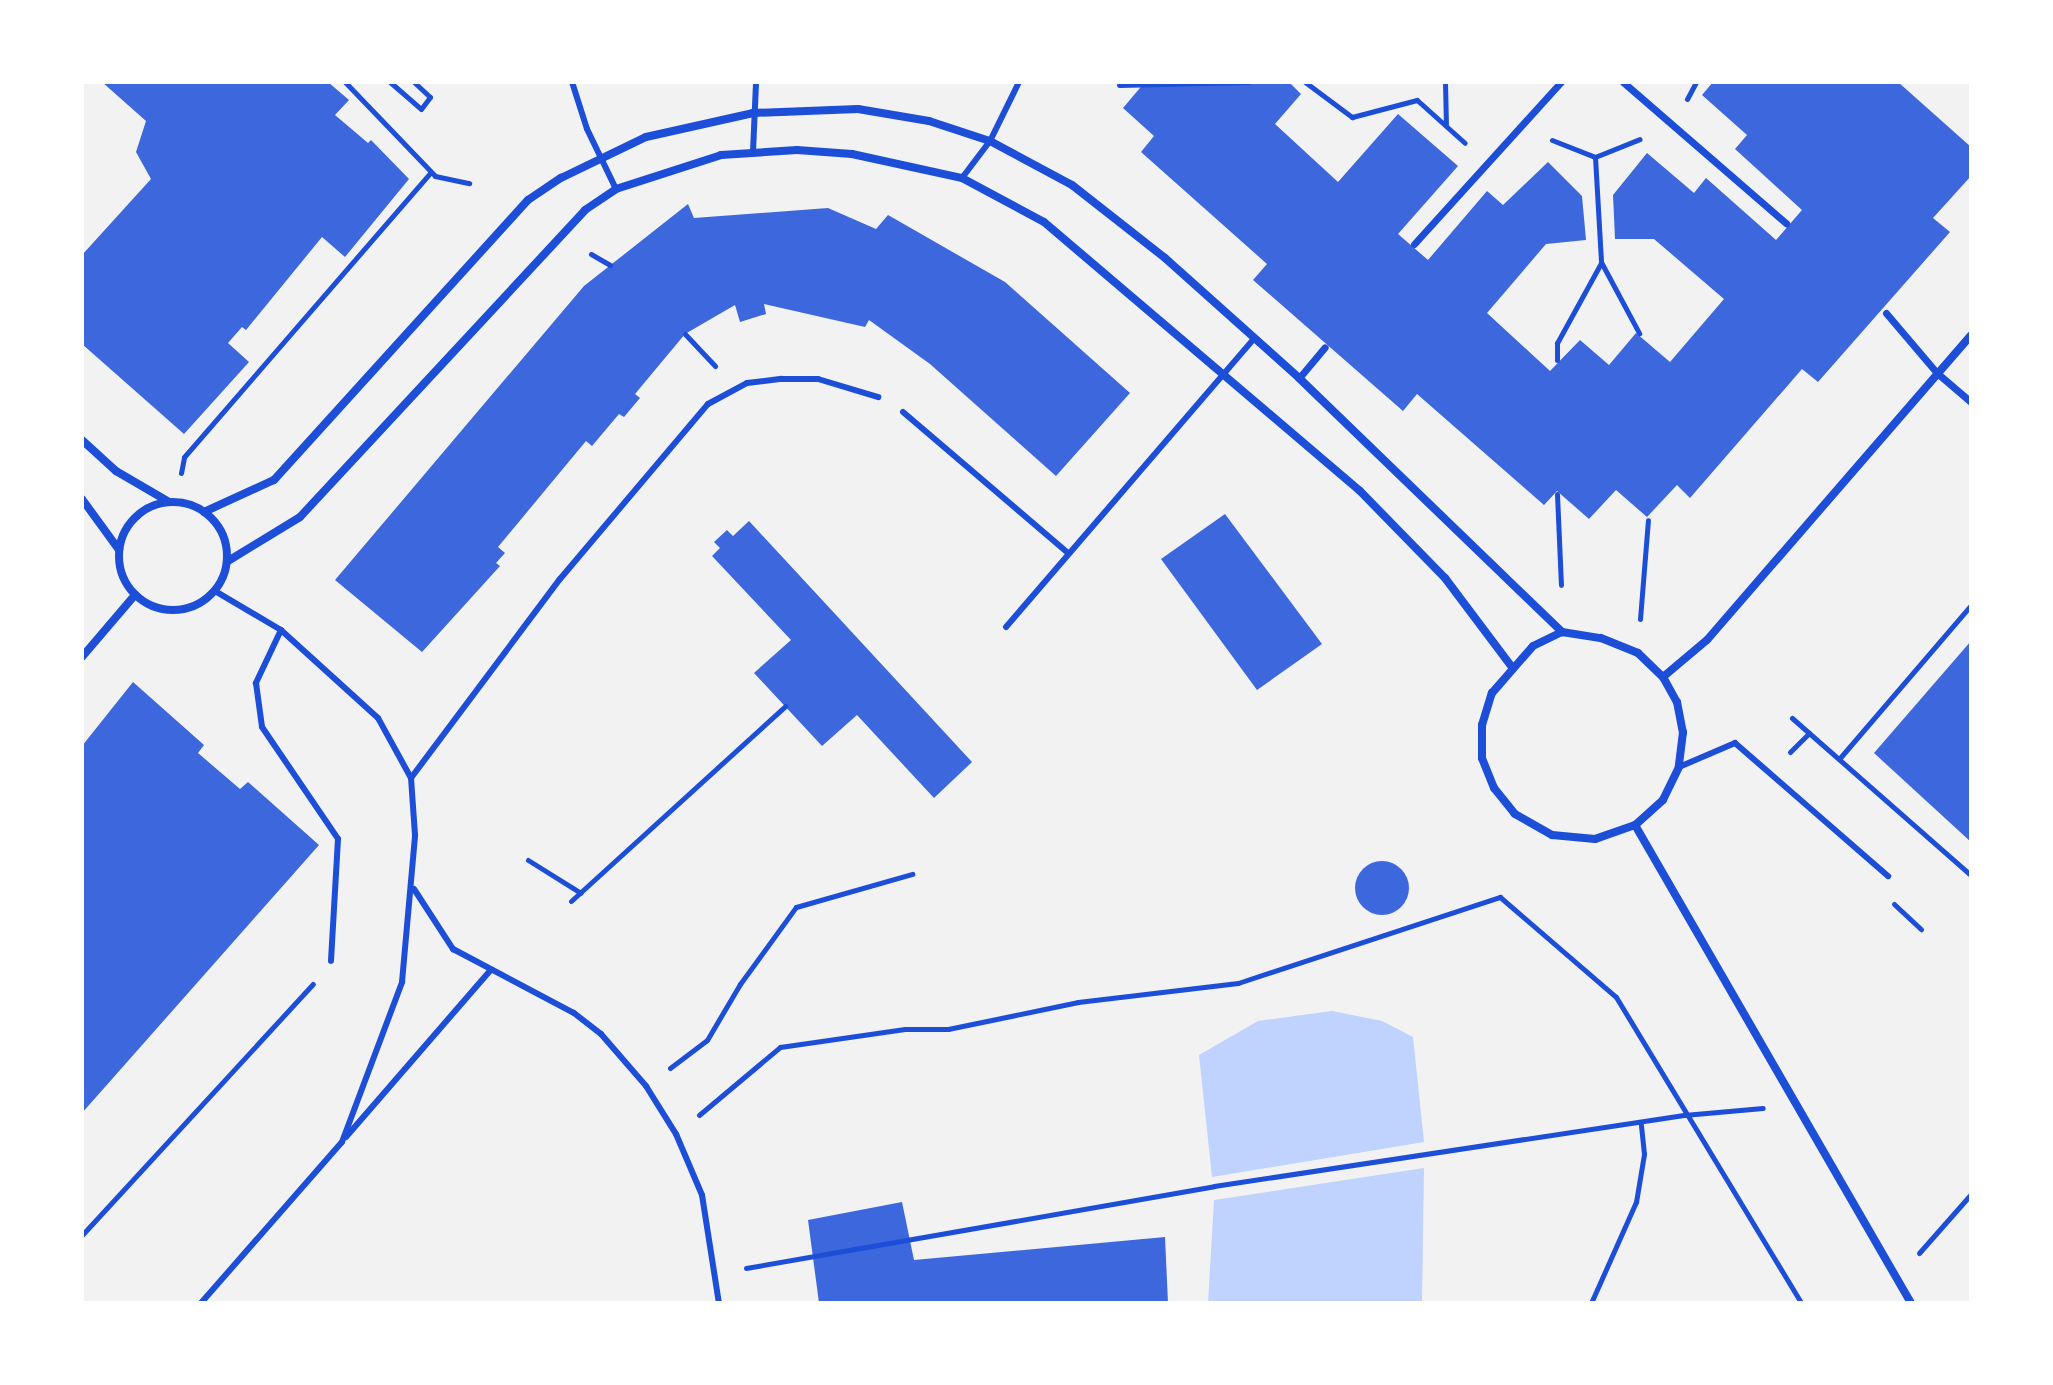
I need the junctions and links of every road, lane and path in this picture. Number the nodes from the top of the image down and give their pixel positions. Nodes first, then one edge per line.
1 (345, 82) edge
2 (390, 82) edge
3 (414, 82) edge
4 (572, 82) edge
5 (756, 82) edge
6 (1019, 82) edge
7 (1249, 82) edge
8 (1305, 82) edge
9 (1445, 82) edge
10 (1561, 82) edge
11 (1623, 82) edge
12 (1119, 85) dead end
13 (753, 113) junction
14 (1446, 125) junction
15 (1518, 126) junction
16 (1673, 126) junction
17 (990, 141) junction
18 (753, 152) junction
19 (600, 156) junction
20 (1595, 157) junction
21 (1487, 162) junction
22 (431, 172) junction
23 (962, 178) junction
24 (469, 183) dead end
25 (616, 189) junction
26 (1786, 223) dead end
27 (1414, 244) dead end
28 (591, 254) dead end
29 (1601, 262) junction
30 (610, 265) dead end
31 (1886, 313) dead end
32 (1639, 333) dead end
33 (685, 334) dead end
34 (1971, 335) edge
35 (1255, 338) junction
36 (1325, 347) dead end
37 (1557, 360) dead end
38 (1226, 372) junction
39 (1937, 373) junction
40 (1299, 378) junction
41 (734, 387) junction
42 (878, 397) dead end
43 (1971, 402) edge
44 (903, 412) dead end
45 (82, 440) edge
46 (180, 478) dead end
47 (1557, 494) dead end
48 (82, 499) edge
49 (169, 502) junction
50 (204, 512) junction
51 (1648, 520) dead end
52 (119, 550) junction
53 (1068, 553) junction
54 (228, 561) junction
55 (215, 591) junction
56 (135, 595) junction
57 (1971, 605) edge
58 (1006, 627) dead end
59 (281, 630) junction
60 (1562, 632) junction
61 (1638, 653) junction
62 (82, 657) edge
63 (1511, 666) junction
64 (1663, 677) junction
65 (785, 706) dead end
66 (1792, 718) dead end
67 (1839, 759) junction
68 (1679, 767) junction
69 (411, 778) junction
70 (1635, 825) junction
71 (528, 860) dead end
72 (912, 874) dead end
73 (1971, 875) edge
74 (1888, 876) dead end
75 (414, 889) junction
76 (581, 893) junction
77 (571, 901) dead end
78 (1893, 903) dead end
79 (1921, 929) dead end
80 (331, 961) joint
81 (490, 971) junction
82 (646, 1086) junction
83 (1794, 1105) junction
84 (1684, 1115) junction
85 (1641, 1123) junction
86 (676, 1134) junction
87 (342, 1142) junction
88 (1971, 1194) edge
89 (82, 1235) edge
90 (717, 1273) junction
91 (1896, 1278) junction
92 (201, 1303) edge
93 (719, 1303) edge
94 (1591, 1303) edge
95 (1801, 1303) edge
96 (1911, 1303) edge

1 - 22 path
2 - 3 path
4 - 19 lane
5 - 13 lane
6 - 17 lane
7 - 12 path
8 - 14 path
9 - 14 path
10 - 15 street
11 - 16 street
13 - 17 street
13 - 18 lane
13 - 19 street
14 - 21 path
15 - 20 path
15 - 21 street
16 - 20 path
16 - 26 street
17 - 23 lane
17 - 35 street
18 - 23 street
18 - 25 street
19 - 25 lane
19 - 50 street
20 - 29 path
21 - 27 street
22 - 24 path
22 - 46 path
23 - 38 street
25 - 54 street
28 - 30 path
29 - 32 path
29 - 37 path
31 - 39 street
33 - 41 path
34 - 39 street
35 - 38 lane
35 - 40 street
36 - 40 street
38 - 53 lane
38 - 63 street
39 - 43 street
39 - 64 street
40 - 60 street
41 - 42 lane
41 - 69 lane
44 - 53 lane
45 - 49 street
47 - 60 path
48 - 52 street
49 - 50 street
49 - 52 street
50 - 54 street
51 - 61 path
52 - 56 street
53 - 58 lane
54 - 55 street
55 - 56 street
55 - 59 lane
56 - 62 street
57 - 67 path
59 - 69 lane
59 - 80 lane
60 - 61 street
60 - 63 street
61 - 64 street
63 - 70 street
64 - 68 street
65 - 76 path
66 - 67 path
67 - 73 path
68 - 70 street
68 - 74 lane
69 - 75 lane
70 - 83 street
71 - 76 path
72 - 82 path
75 - 81 lane
75 - 87 lane
76 - 77 path
78 - 79 path
80 - 89 path
81 - 82 lane
81 - 87 lane
82 - 86 lane
83 - 84 path
83 - 91 street
84 - 85 path
84 - 86 path
84 - 95 path
85 - 90 path
85 - 94 path
86 - 90 lane
87 - 92 lane
88 - 91 path
90 - 93 lane
91 - 96 street

